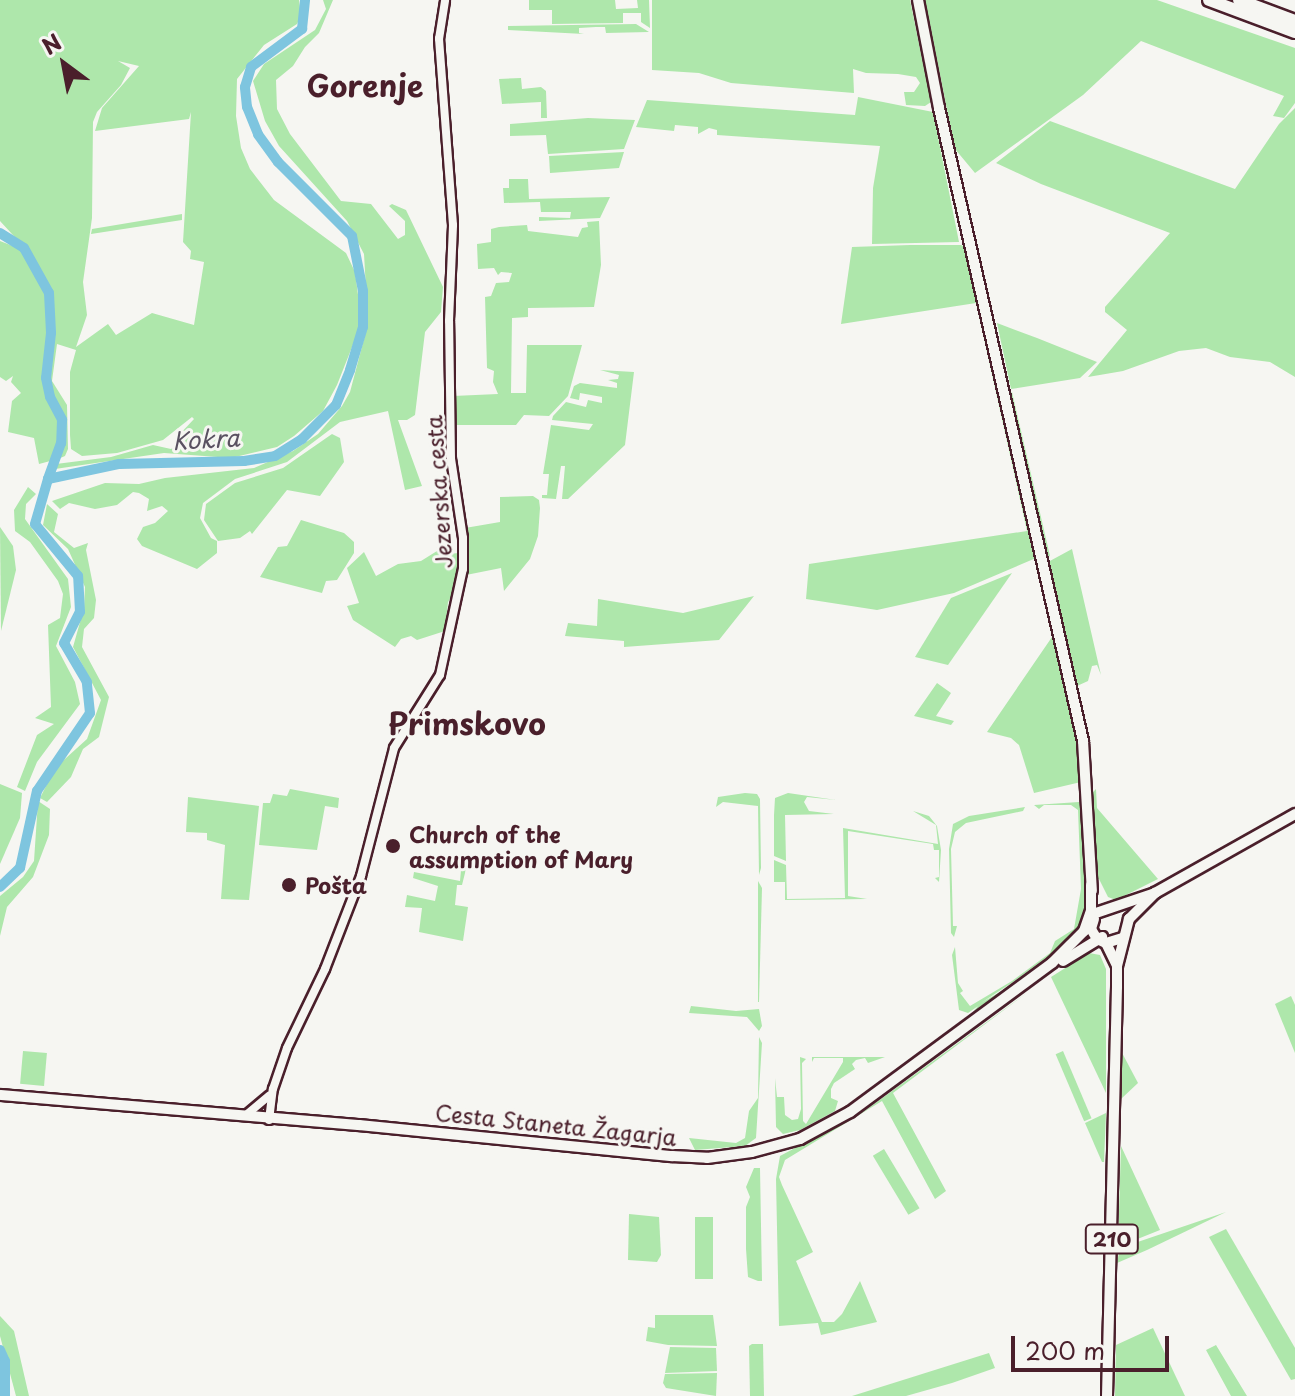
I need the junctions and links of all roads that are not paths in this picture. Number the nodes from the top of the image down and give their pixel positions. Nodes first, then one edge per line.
1 (445, 0) edge
2 (918, 0) edge
3 (1209, 0) edge
4 (1239, 0) edge
5 (1295, 21) edge
6 (1295, 32) edge
7 (1295, 814) edge
8 (1091, 885) junction
9 (1143, 901) junction
10 (1112, 911) junction
11 (1093, 914) junction
12 (1122, 923) junction
13 (1108, 938) junction
14 (1058, 960) junction
15 (1118, 962) junction
16 (273, 1089) junction
17 (0, 1095) edge
18 (239, 1117) junction
19 (269, 1120) junction
20 (1107, 1396) edge

1 - 16 street, Jezerska cesta
2 - 8 main road
3 - 6 highway
4 - 5 highway
7 - 9 main road
8 - 10 main road
8 - 11 main road
9 - 10 main road
9 - 12 main road
9 - 13 main road
10 - 11 main road
10 - 12 main road
11 - 13 main road
11 - 14 main road, Cesta Staneta Žagarja
12 - 13 main road
13 - 14 main road, Cesta Staneta Žagarja
13 - 14 main road, Cesta Staneta Žagarja
13 - 14 main road, Cesta Staneta Žagarja
13 - 15 main road, 210
13 - 15 main road, 210
14 - 19 main road, Cesta Staneta Žagarja
15 - 20 main road, 210
16 - 18 street, Jezerska cesta
16 - 19 street, Jezerska cesta
17 - 18 main road, Cesta Staneta Žagarja
18 - 19 main road, Cesta Staneta Žagarja

